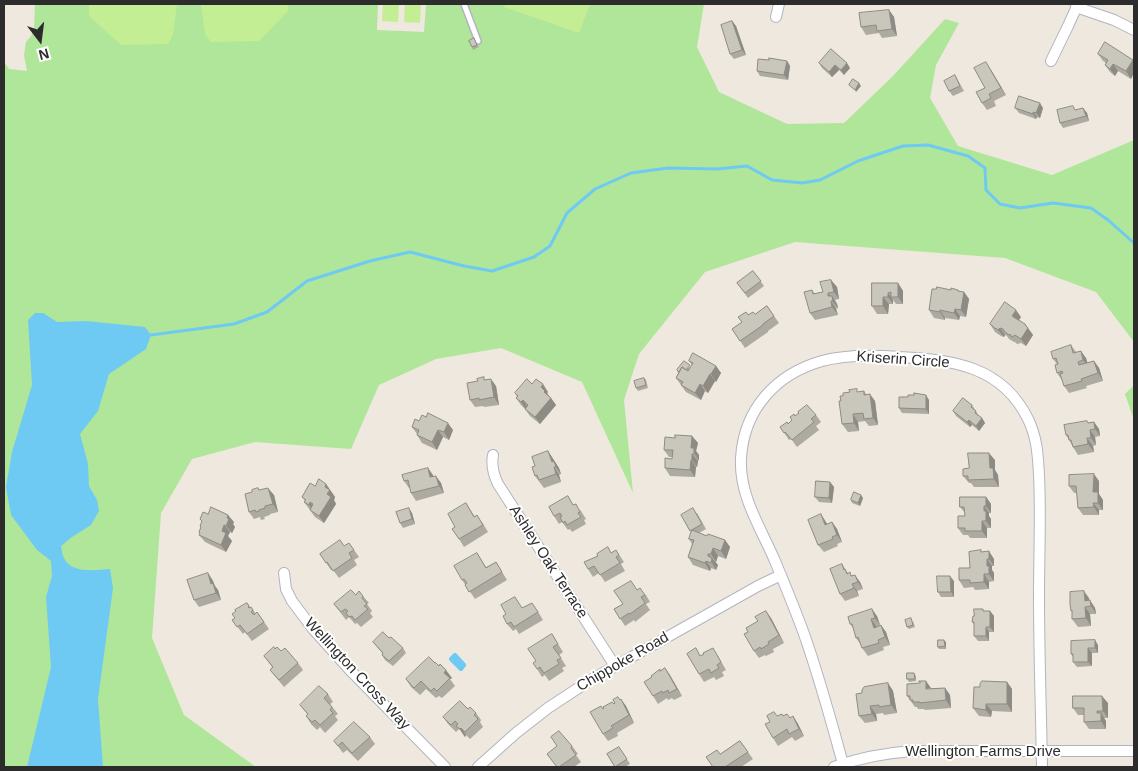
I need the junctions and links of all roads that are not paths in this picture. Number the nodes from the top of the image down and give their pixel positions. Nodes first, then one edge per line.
1 (464, 4) edge
2 (779, 4) edge
3 (1077, 6) edge
4 (776, 17) dead end
5 (1134, 30) edge
6 (478, 41) edge
7 (1051, 61) dead end
8 (493, 456) dead end
9 (284, 573) dead end
10 (780, 575) junction
11 (615, 666) junction
12 (1042, 751) junction
13 (1134, 751) edge
14 (839, 766) edge
15 (445, 767) edge
16 (478, 767) edge
17 (1042, 767) edge

1 - 6 lane
2 - 4 street
3 - 5 street
3 - 7 street
8 - 11 street, Ashley Oak Terrace
9 - 15 street, Wellington Cross Way
10 - 11 street, Chippoke Road
10 - 12 street, Kriserin Circle
10 - 14 street, Kriserin Circle
11 - 16 street, Chippoke Road
12 - 13 street, Wellington Farms Drive
12 - 14 street, Wellington Farms Drive
12 - 17 street, Kriserin Circle

